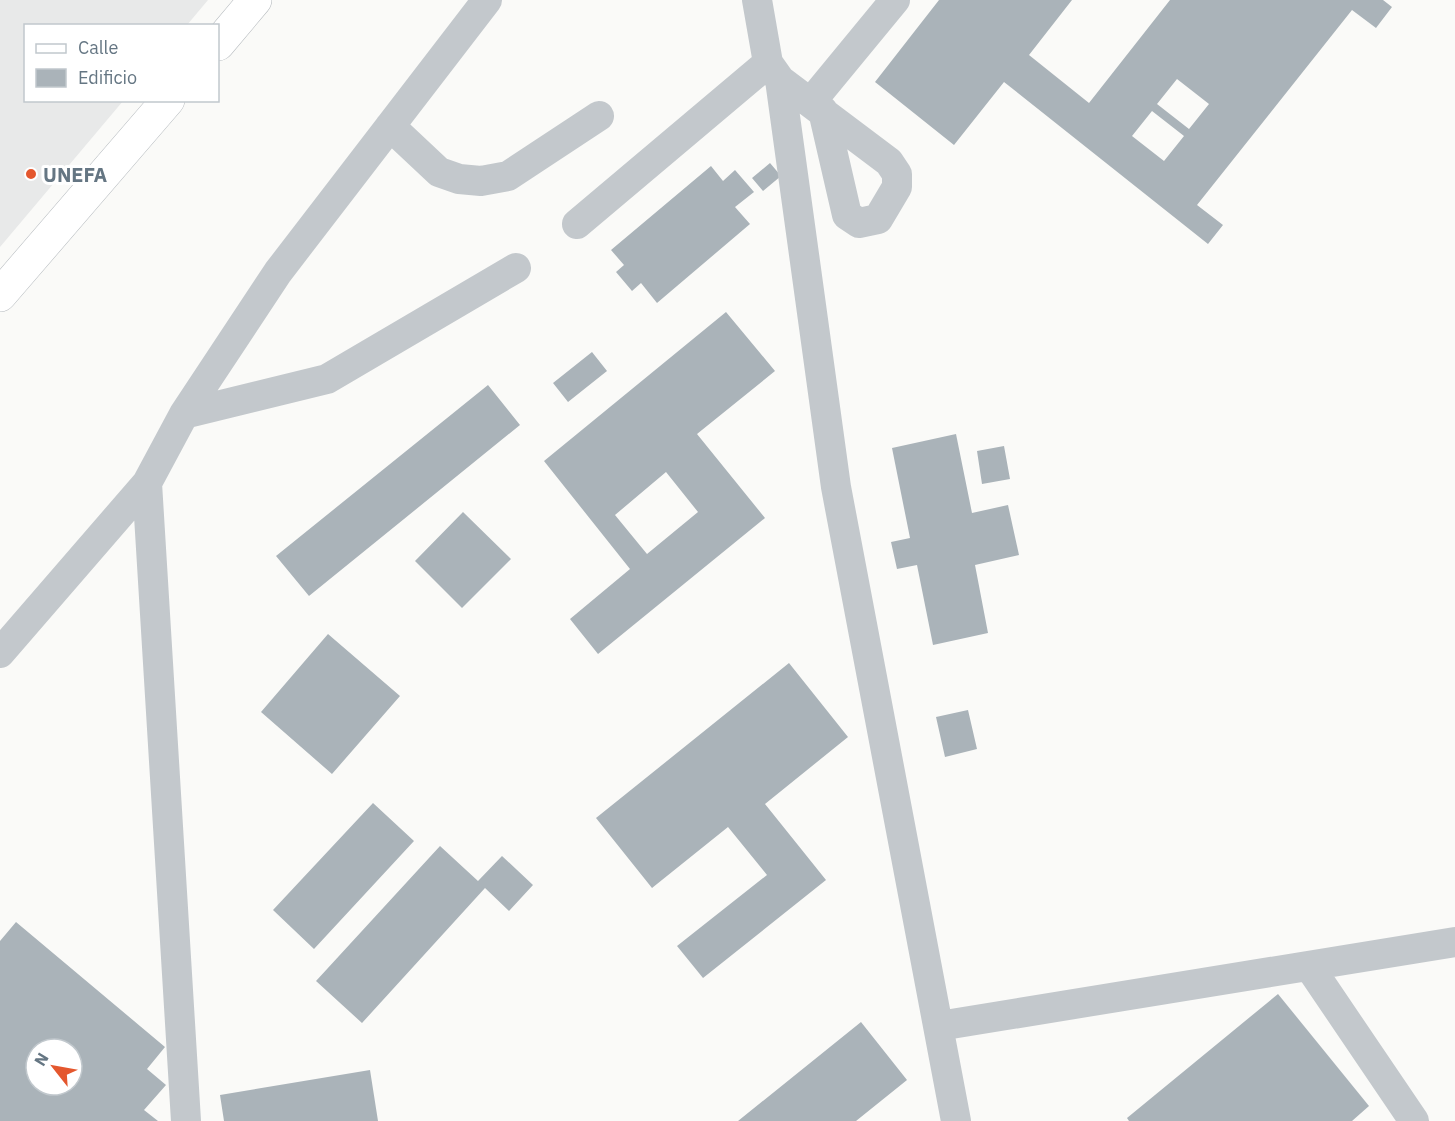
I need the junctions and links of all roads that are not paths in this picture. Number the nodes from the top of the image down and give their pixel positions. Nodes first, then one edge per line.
1 (255, 0) edge
2 (487, 0) edge
3 (757, 0) edge
4 (895, 0) edge
5 (219, 43) edge
6 (774, 71) junction
7 (166, 102) edge
8 (599, 116) dead end
9 (390, 126) junction
10 (577, 224) dead end
11 (516, 268) dead end
12 (0, 295) edge
13 (184, 414) junction
14 (147, 483) junction
15 (0, 653) edge
16 (1455, 942) edge
17 (1309, 966) junction
18 (939, 1026) junction
19 (186, 1121) edge
20 (956, 1121) edge
21 (1414, 1121) edge

1 - 5 main road
2 - 9 lane
3 - 6 lane
4 - 6 lane
6 - 10 lane
6 - 18 lane
7 - 12 main road
8 - 9 lane
9 - 13 lane
11 - 13 lane
13 - 14 lane
14 - 15 lane
14 - 19 lane
16 - 17 lane
17 - 18 lane
17 - 21 lane
18 - 20 lane

